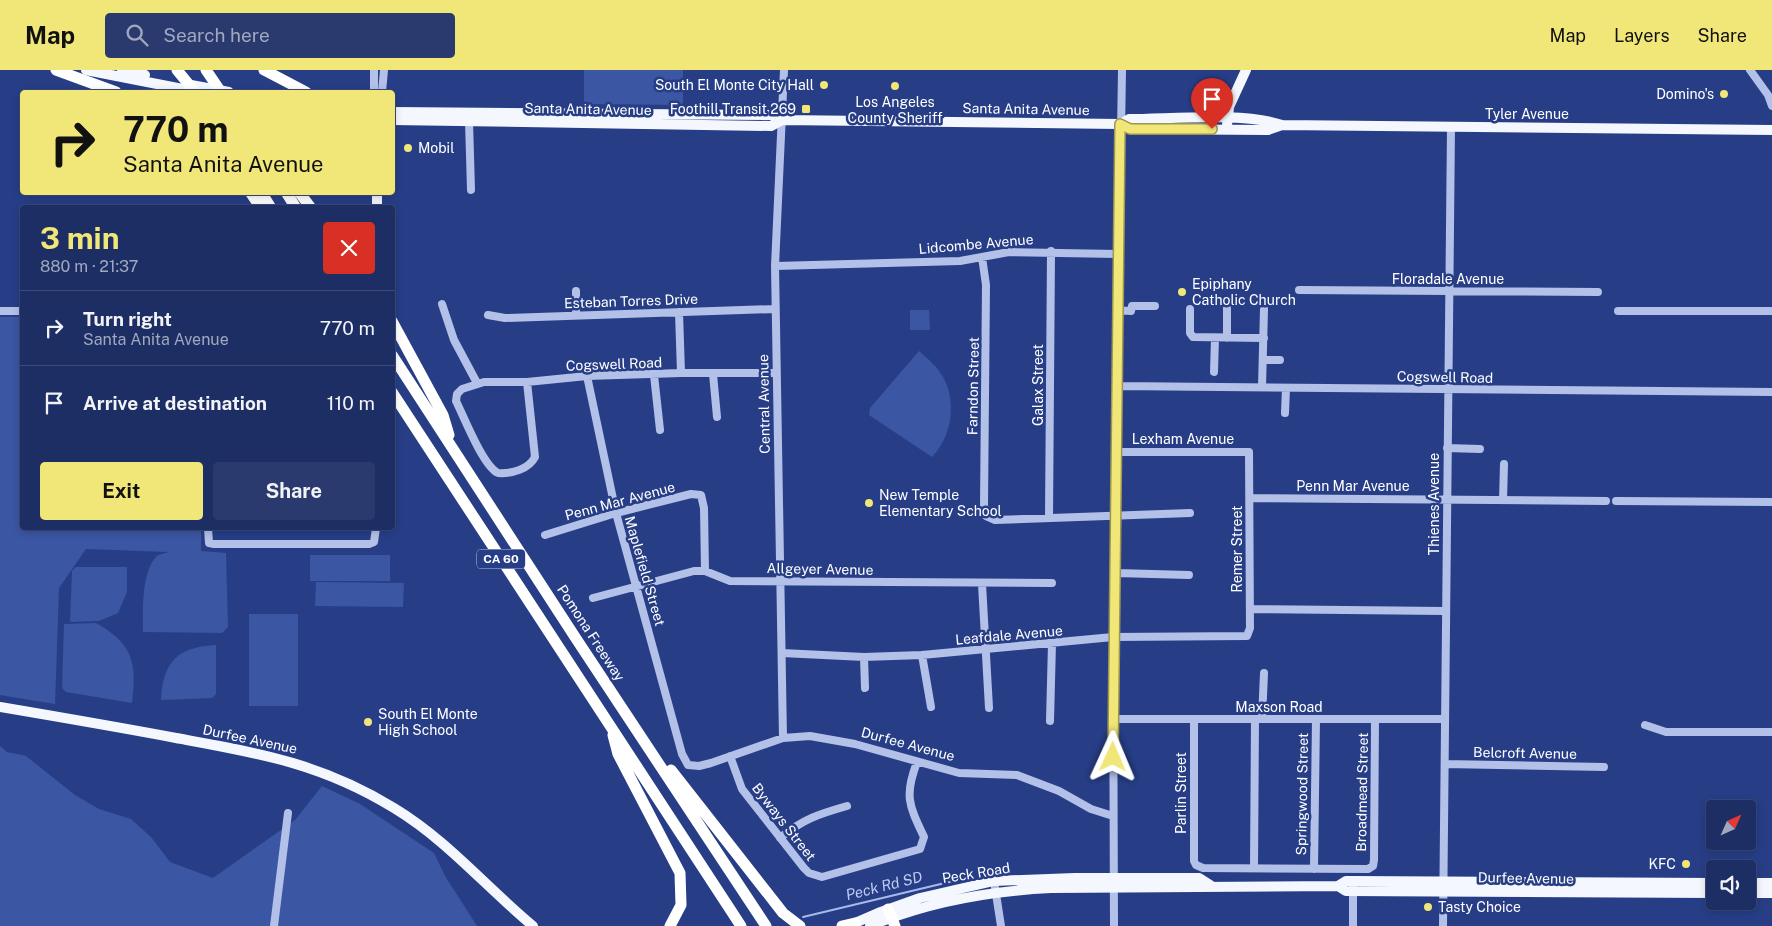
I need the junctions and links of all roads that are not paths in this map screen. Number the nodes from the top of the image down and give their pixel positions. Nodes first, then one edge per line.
1 (56, 70) edge
2 (86, 70) edge
3 (122, 70) edge
4 (177, 70) edge
5 (181, 70) edge
6 (206, 70) edge
7 (264, 70) edge
8 (374, 70) edge
9 (384, 70) edge
10 (784, 70) edge
11 (1122, 70) edge
12 (1246, 70) edge
13 (1750, 70) edge
14 (169, 84) junction
15 (111, 90) edge
16 (189, 90) edge
17 (194, 90) edge
18 (195, 90) edge
19 (214, 90) edge
20 (220, 90) edge
21 (302, 90) edge
22 (378, 90) edge
23 (1772, 106) edge
24 (395, 112) edge
25 (554, 118) junction
26 (395, 120) edge
27 (782, 120) junction
28 (469, 121) junction
29 (1120, 124) junction
30 (1227, 124) junction
31 (1451, 127) junction
32 (1772, 130) edge
33 (471, 190) dead end
34 (1051, 251) junction
35 (1118, 254) junction
36 (982, 257) junction
37 (775, 266) junction
38 (1299, 290) dead end
39 (576, 291) dead end
40 (1448, 292) junction
41 (1598, 292) dead end
42 (442, 304) dead end
43 (1155, 306) dead end
44 (1227, 308) dead end
45 (775, 309) junction
46 (1190, 309) dead end
47 (1264, 309) dead end
48 (1118, 310) junction
49 (1618, 310) dead end
50 (0, 311) edge
51 (20, 311) edge
52 (1772, 311) edge
53 (679, 312) junction
54 (488, 315) dead end
55 (576, 315) junction
56 (395, 326) edge
57 (1215, 338) junction
58 (1227, 338) junction
59 (1264, 338) junction
60 (395, 360) edge
61 (1263, 360) junction
62 (1280, 360) dead end
63 (1214, 372) dead end
64 (681, 373) junction
65 (776, 373) junction
66 (712, 374) junction
67 (654, 375) junction
68 (587, 376) junction
69 (526, 382) junction
70 (477, 384) junction
71 (1118, 386) junction
72 (1262, 388) junction
73 (1286, 388) junction
74 (1447, 389) junction
75 (1772, 392) edge
76 (395, 397) edge
77 (1285, 413) dead end
78 (716, 417) dead end
79 (660, 430) dead end
80 (454, 448) junction
81 (1447, 448) junction
82 (1480, 448) dead end
83 (1117, 452) junction
84 (1249, 452) joint
85 (1504, 464) dead end
86 (1250, 498) junction
87 (1447, 499) junction
88 (1503, 500) junction
89 (1606, 501) dead end
90 (1616, 501) dead end
91 (1772, 502) edge
92 (616, 513) junction
93 (1190, 513) dead end
94 (1116, 515) junction
95 (1049, 518) junction
96 (208, 530) edge
97 (376, 530) edge
98 (545, 535) dead end
99 (705, 571) junction
100 (1116, 573) junction
101 (1190, 575) dead end
102 (780, 581) junction
103 (1052, 583) dead end
104 (982, 584) junction
105 (636, 586) junction
106 (593, 598) dead end
107 (1250, 609) junction
108 (1445, 611) junction
109 (1113, 637) junction
110 (1238, 637) joint
111 (1052, 644) junction
112 (985, 650) junction
113 (782, 654) junction
114 (922, 655) junction
115 (864, 657) junction
116 (1264, 674) dead end
117 (865, 688) dead end
118 (0, 707) edge
119 (930, 707) dead end
120 (989, 708) dead end
121 (623, 709) junction
122 (1114, 719) junction
123 (1194, 719) junction
124 (1258, 719) junction
125 (1316, 719) junction
126 (1375, 719) junction
127 (1445, 719) junction
128 (1050, 721) dead end
129 (1645, 725) dead end
130 (610, 726) junction
131 (1772, 732) edge
132 (783, 738) junction
133 (730, 756) junction
134 (917, 762) junction
135 (1445, 764) junction
136 (692, 767) joint
137 (1604, 768) dead end
138 (847, 806) dead end
139 (288, 813) dead end
140 (1113, 816) junction
141 (780, 838) junction
142 (1254, 868) junction
143 (1314, 869) junction
144 (994, 881) junction
145 (1772, 882) edge
146 (1114, 883) junction
147 (1706, 883) edge
148 (1756, 883) edge
149 (1353, 886) junction
150 (1443, 886) junction
151 (997, 892) junction
152 (1706, 893) edge
153 (1756, 893) edge
154 (1772, 893) edge
155 (892, 918) edge
156 (852, 924) edge
157 (274, 926) edge
158 (533, 926) edge
159 (670, 926) edge
160 (741, 926) edge
161 (766, 926) edge
162 (800, 926) edge
163 (842, 926) edge
164 (870, 926) edge
165 (1001, 926) edge
166 (1114, 926) edge
167 (1353, 926) edge
168 (1443, 926) edge

1 - 15 highway
2 - 14 main road
3 - 14 main road
4 - 17 highway
5 - 18 highway
6 - 20 highway
7 - 21 highway
8 - 22 street
9 - 22 street
10 - 27 street, Central Avenue
11 - 29 street
12 - 30 main road
13 - 23 street
14 - 16 main road
14 - 19 main road
24 - 25 main road, Santa Anita Avenue
25 - 27 main road, Santa Anita Avenue
25 - 28 main road, Santa Anita Avenue
26 - 28 main road, Santa Anita Avenue
27 - 29 main road, Santa Anita Avenue
27 - 37 street, Central Avenue
28 - 33 street
29 - 30 main road, Santa Anita Avenue
29 - 35 street
30 - 31 main road, Tyler Avenue
31 - 32 main road, Tyler Avenue
31 - 40 street, Thienes Avenue
34 - 35 street, Lidcombe Avenue
34 - 36 street, Lidcombe Avenue
34 - 95 street, Galax Street
35 - 48 street
36 - 37 street, Lidcombe Avenue
36 - 95 street, Farndon Street
37 - 45 street, Central Avenue
38 - 40 street, Floradale Avenue
39 - 55 street
40 - 41 street, Floradale Avenue
40 - 74 street, Thienes Avenue
42 - 70 street
43 - 48 street
44 - 58 street
45 - 53 street, Esteban Torres Drive
45 - 65 street, Central Avenue
46 - 57 street
47 - 59 street
48 - 71 street
49 - 52 street
50 - 51 street
53 - 55 street, Esteban Torres Drive
53 - 64 street
54 - 55 street, Esteban Torres Drive
56 - 80 highway
57 - 58 street
57 - 63 street
58 - 59 street
59 - 61 street
60 - 80 highway, Pomona Freeway / CA 60
61 - 62 street
61 - 72 street
64 - 66 street, Cogswell Road
64 - 67 street, Cogswell Road
65 - 66 street, Cogswell Road
65 - 102 street, Central Avenue
66 - 78 street
67 - 68 street, Cogswell Road
67 - 79 street
68 - 69 street, Cogswell Road
68 - 92 street, Maplefield Street
69 - 70 street, Cogswell Road
69 - 70 street, Cogswell Road
71 - 72 street, Cogswell Road
71 - 83 street
72 - 73 street, Cogswell Road
73 - 74 street, Cogswell Road
73 - 77 street
74 - 75 street, Cogswell Road
74 - 81 street, Thienes Avenue
76 - 130 highway, CA 60
80 - 121 highway, Pomona Freeway / CA 60
81 - 82 street
81 - 87 street, Thienes Avenue
83 - 84 street, Lexham Avenue
83 - 94 street
84 - 86 street, Remer Street
85 - 88 street
86 - 87 street, Penn Mar Avenue
86 - 107 street, Remer Street
87 - 88 street, Penn Mar Avenue
87 - 108 street, Thienes Avenue
88 - 89 street, Penn Mar Avenue
90 - 91 street
92 - 98 street, Penn Mar Avenue
92 - 99 street, Penn Mar Avenue
92 - 105 street, Maplefield Street
93 - 94 street
94 - 95 street
94 - 100 street
96 - 97 street
99 - 102 street, Allgeyer Avenue
99 - 105 street, Allgeyer Avenue
100 - 101 street
100 - 109 street
102 - 104 street, Allgeyer Avenue
102 - 113 street, Central Avenue
103 - 104 street, Allgeyer Avenue
104 - 112 street
105 - 106 street, Allgeyer Avenue
105 - 136 street, Maplefield Street
107 - 108 street
107 - 110 street, Remer Street
108 - 127 street, Thienes Avenue
109 - 110 street, Leafdale Avenue
109 - 111 street, Leafdale Avenue
109 - 122 street
111 - 112 street, Leafdale Avenue
111 - 128 street
112 - 114 street, Leafdale Avenue
112 - 120 street
113 - 115 street, Leafdale Avenue
113 - 132 street, Central Avenue
114 - 115 street, Leafdale Avenue
114 - 119 street
115 - 117 street
116 - 124 street
118 - 158 main road, Durfee Avenue
121 - 161 highway, Pomona Freeway / CA 60
121 - 162 highway
122 - 123 street, Maxson Road
122 - 140 street
123 - 124 street, Maxson Road
123 - 142 street, Parlin Street
124 - 125 street, Maxson Road
124 - 142 street
125 - 126 street, Maxson Road
125 - 143 street, Springwood Street
126 - 127 street, Maxson Road
126 - 143 street, Broadmead Street
127 - 135 street, Thienes Avenue
129 - 131 street
130 - 159 highway
130 - 160 highway, CA 60
132 - 133 street, Durfee Avenue
132 - 134 street, Durfee Avenue
133 - 136 street, Durfee Avenue
133 - 141 street, Byways Street
134 - 140 street, Durfee Avenue
134 - 141 street, Byways Street
135 - 137 street, Belcroft Avenue
135 - 150 street, Thienes Avenue
138 - 141 street
139 - 157 street
140 - 146 street
142 - 143 street
144 - 146 main road, Peck Road
144 - 151 street
144 - 155 main road, Peck Road
145 - 148 main road
146 - 149 main road, Durfee Avenue
146 - 151 main road, Peck Road
146 - 166 street
147 - 150 main road, Durfee Avenue
149 - 150 main road, Durfee Avenue
149 - 167 street
150 - 152 main road, Durfee Avenue
150 - 168 street, Thienes Avenue
151 - 155 main road, Peck Road
151 - 165 street
153 - 154 main road
155 - 156 main road, Peck Road
155 - 164 main road, Peck Road
156 - 163 highway

